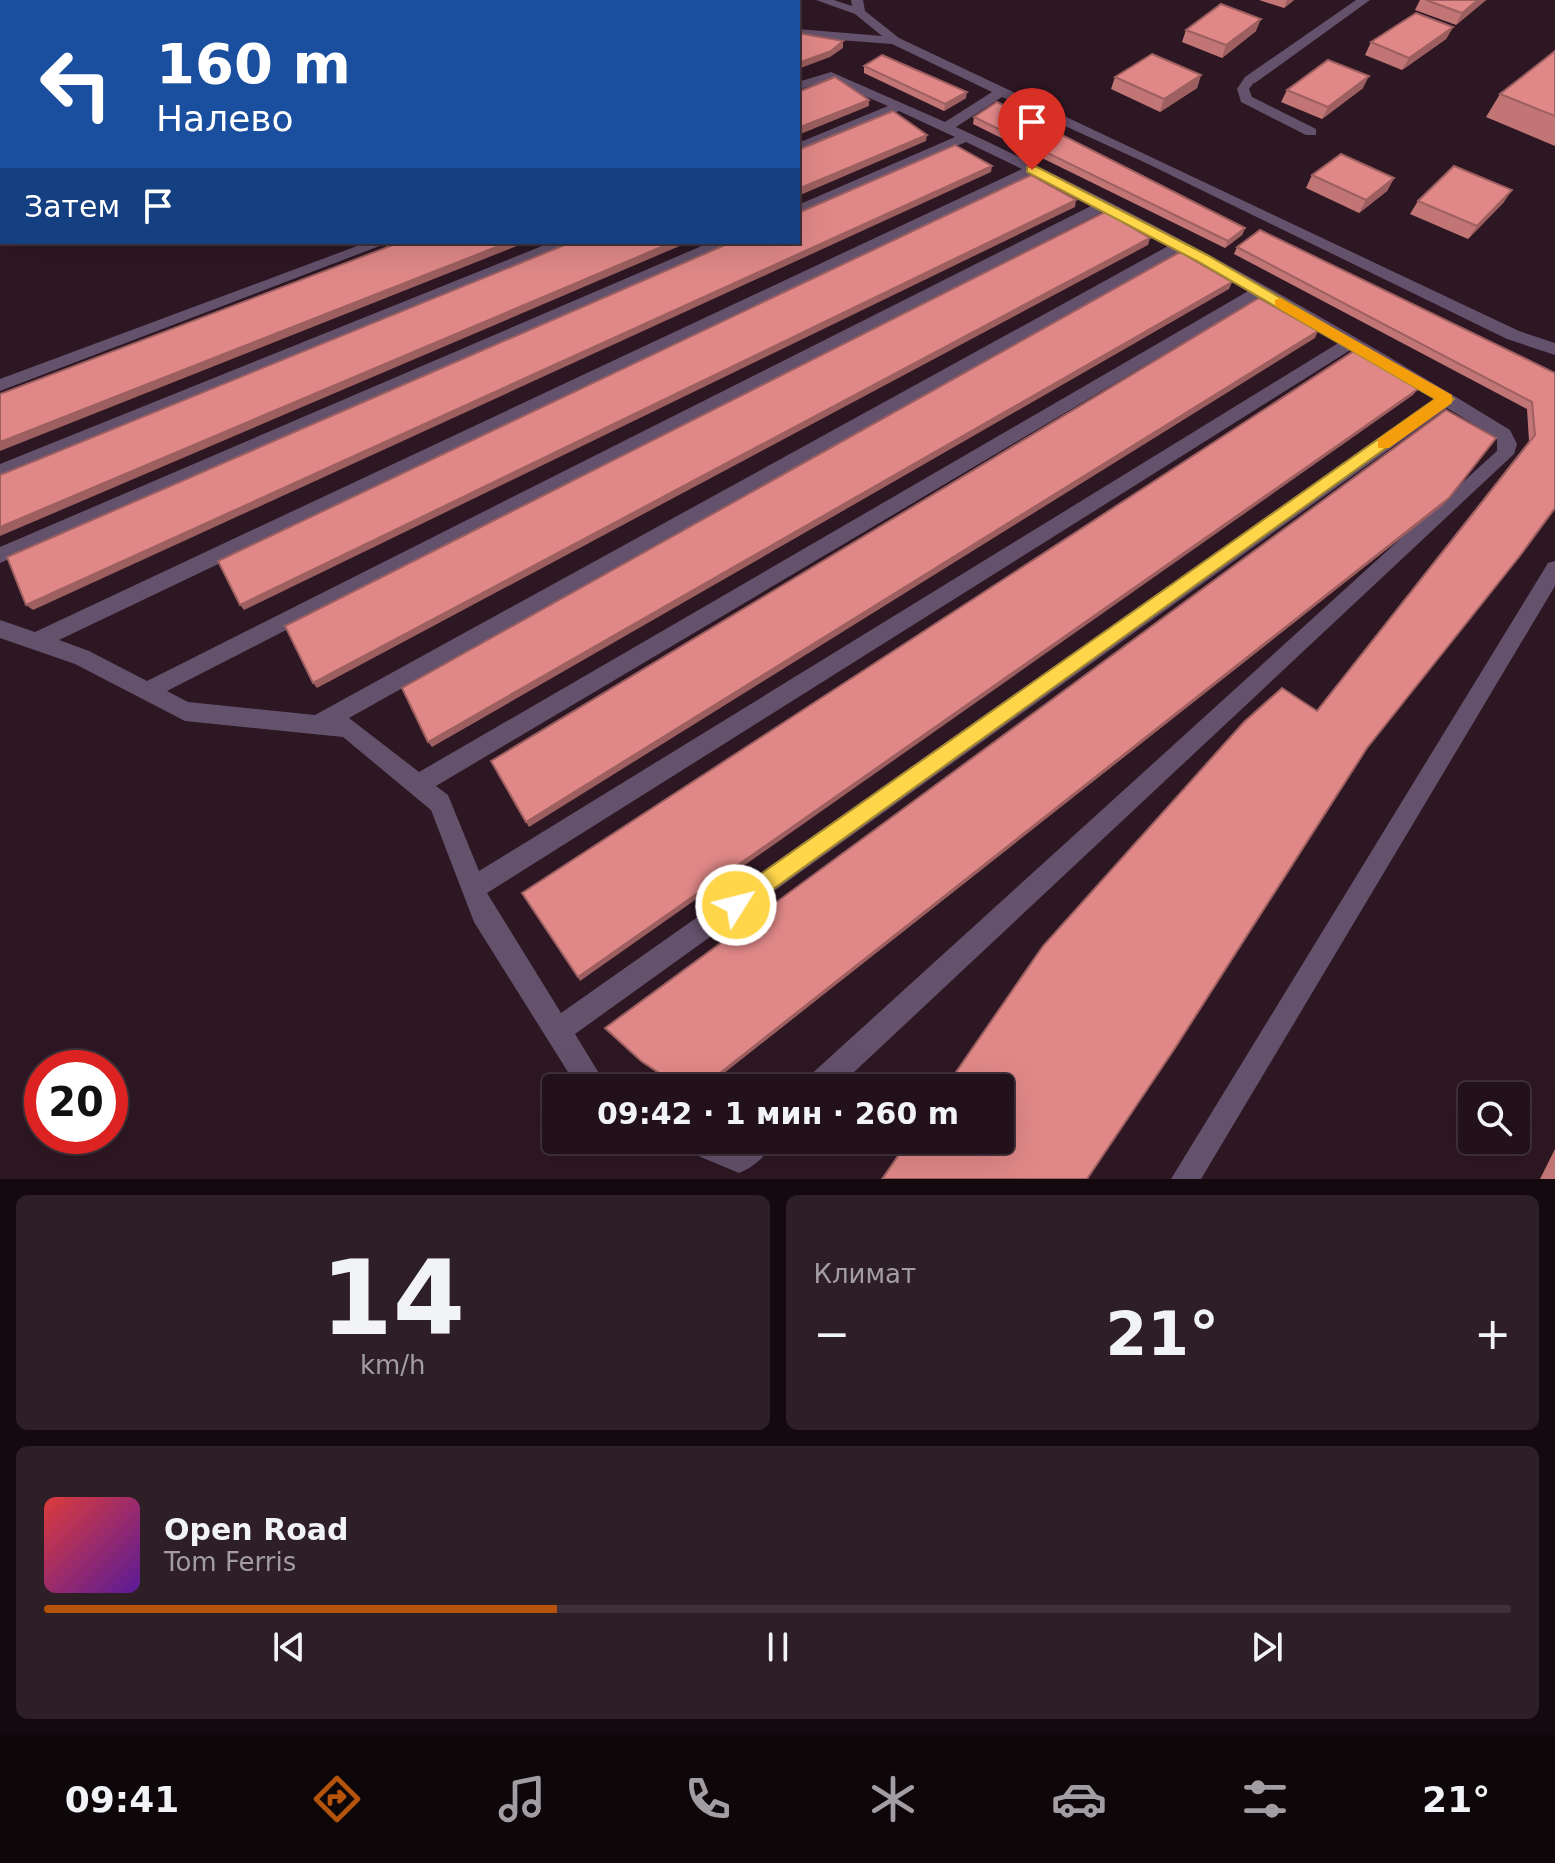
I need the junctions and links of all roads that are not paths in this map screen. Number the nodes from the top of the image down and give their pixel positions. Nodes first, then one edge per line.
1 (822, 0) edge
2 (1364, 0) edge
3 (858, 6) edge
4 (800, 33) edge
5 (895, 41) junction
6 (800, 85) edge
7 (1001, 92) junction
8 (901, 106) junction
9 (948, 126) junction
10 (1311, 132) dead end
11 (968, 136) junction
12 (800, 147) edge
13 (1032, 170) junction
14 (1102, 206) junction
15 (800, 209) edge
16 (377, 244) edge
17 (561, 244) edge
18 (719, 244) edge
19 (1180, 246) junction
20 (1259, 291) junction
21 (1350, 343) junction
22 (1555, 349) edge
23 (0, 385) edge
24 (1447, 399) junction
25 (0, 471) edge
26 (0, 555) edge
27 (1555, 569) edge
28 (0, 629) edge
29 (37, 641) junction
30 (147, 691) junction
31 (317, 725) junction
32 (417, 785) junction
33 (473, 888) junction
34 (558, 1031) junction
35 (585, 1074) edge
36 (832, 1074) edge
37 (727, 1154) edge
38 (745, 1154) edge
39 (1185, 1179) edge

1 - 3 street
2 - 10 street
3 - 5 street
4 - 5 street
5 - 7 street
6 - 8 street
7 - 9 street
7 - 22 street
8 - 9 street
8 - 12 street
9 - 11 street
11 - 13 street
11 - 15 street
13 - 14 street
13 - 29 street
14 - 19 street
14 - 30 street
16 - 23 street
17 - 25 street
18 - 26 street
19 - 20 street
19 - 31 street
20 - 21 street
20 - 32 street
21 - 24 street
21 - 33 street
24 - 34 street
24 - 36 street
27 - 39 street
28 - 29 street
29 - 30 street
30 - 31 street
31 - 32 street
32 - 33 street
33 - 34 street
34 - 35 street
37 - 38 street

